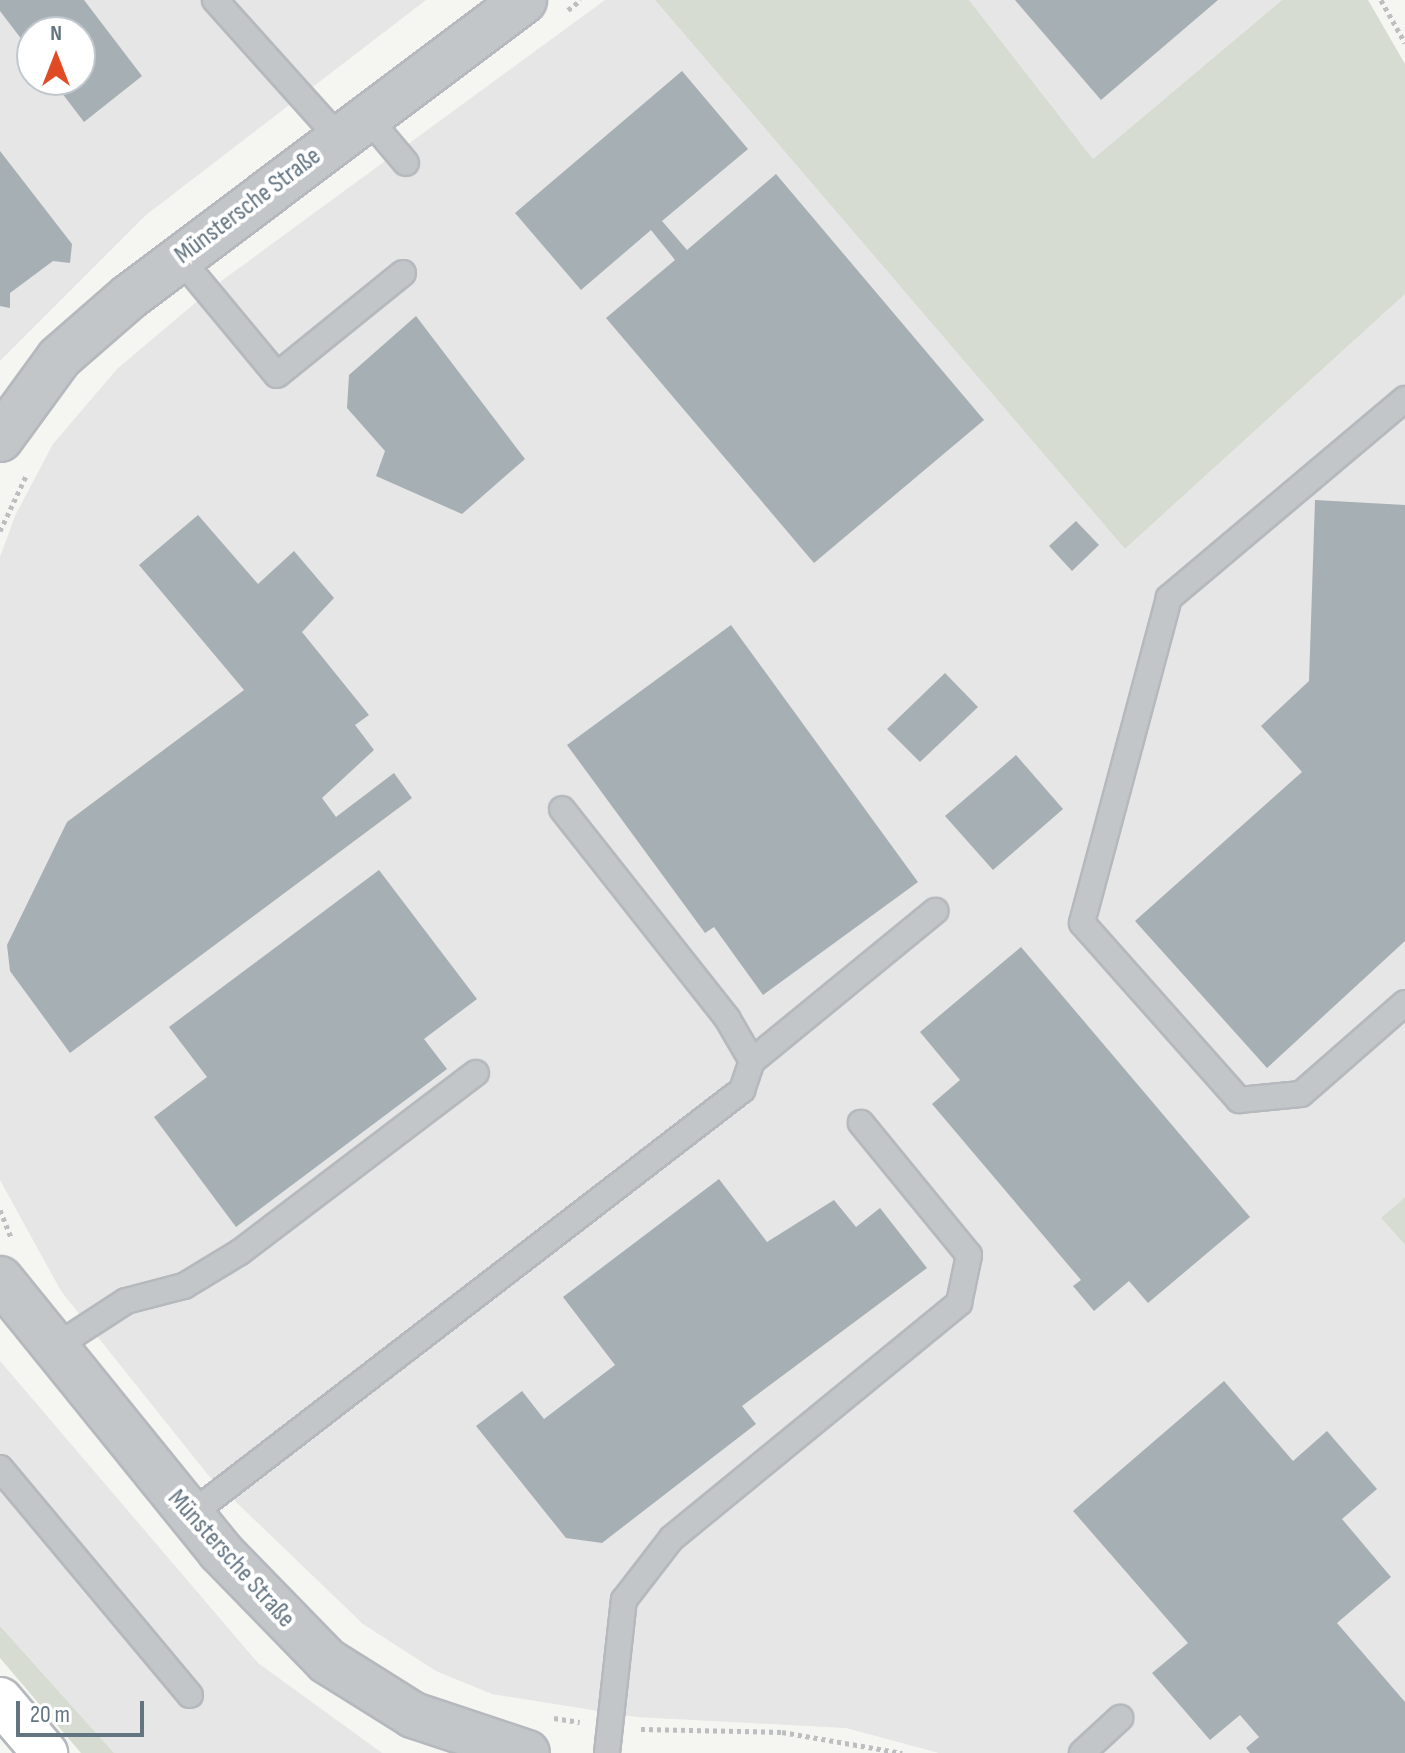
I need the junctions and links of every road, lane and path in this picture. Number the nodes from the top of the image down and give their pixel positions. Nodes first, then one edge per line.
1 (215, 0) edge
2 (524, 0) edge
3 (1381, 0) edge
4 (1405, 43) edge
5 (353, 128) junction
6 (406, 163) dead end
7 (179, 257) junction
8 (403, 273) dead end
9 (1405, 399) edge
10 (0, 439) edge
11 (562, 809) dead end
12 (935, 911) dead end
13 (1405, 1003) edge
14 (752, 1061) junction
15 (476, 1073) dead end
16 (861, 1123) dead end
17 (0, 1210) edge
18 (8, 1264) edge
19 (52, 1349) junction
20 (0, 1468) edge
21 (190, 1515) junction
22 (190, 1695) dead end
23 (0, 1700) edge
24 (1120, 1718) dead end
25 (609, 1727) junction
26 (534, 1734) edge
27 (45, 1753) edge
28 (607, 1753) edge
29 (902, 1753) edge
30 (1082, 1753) edge

1 - 5 lane
2 - 5 street, Münstersche Straße
3 - 4 path
5 - 6 lane
5 - 7 street, Münstersche Straße
7 - 8 lane
7 - 10 street, Münstersche Straße
9 - 13 lane
11 - 14 lane
12 - 14 lane
14 - 21 lane
15 - 19 lane
16 - 25 lane
17 - 18 path
18 - 19 street, Münstersche Straße
19 - 21 street, Münstersche Straße
20 - 22 lane
21 - 26 street, Münstersche Straße
23 - 27 main road
24 - 30 lane
25 - 26 path
25 - 28 lane
25 - 29 path

